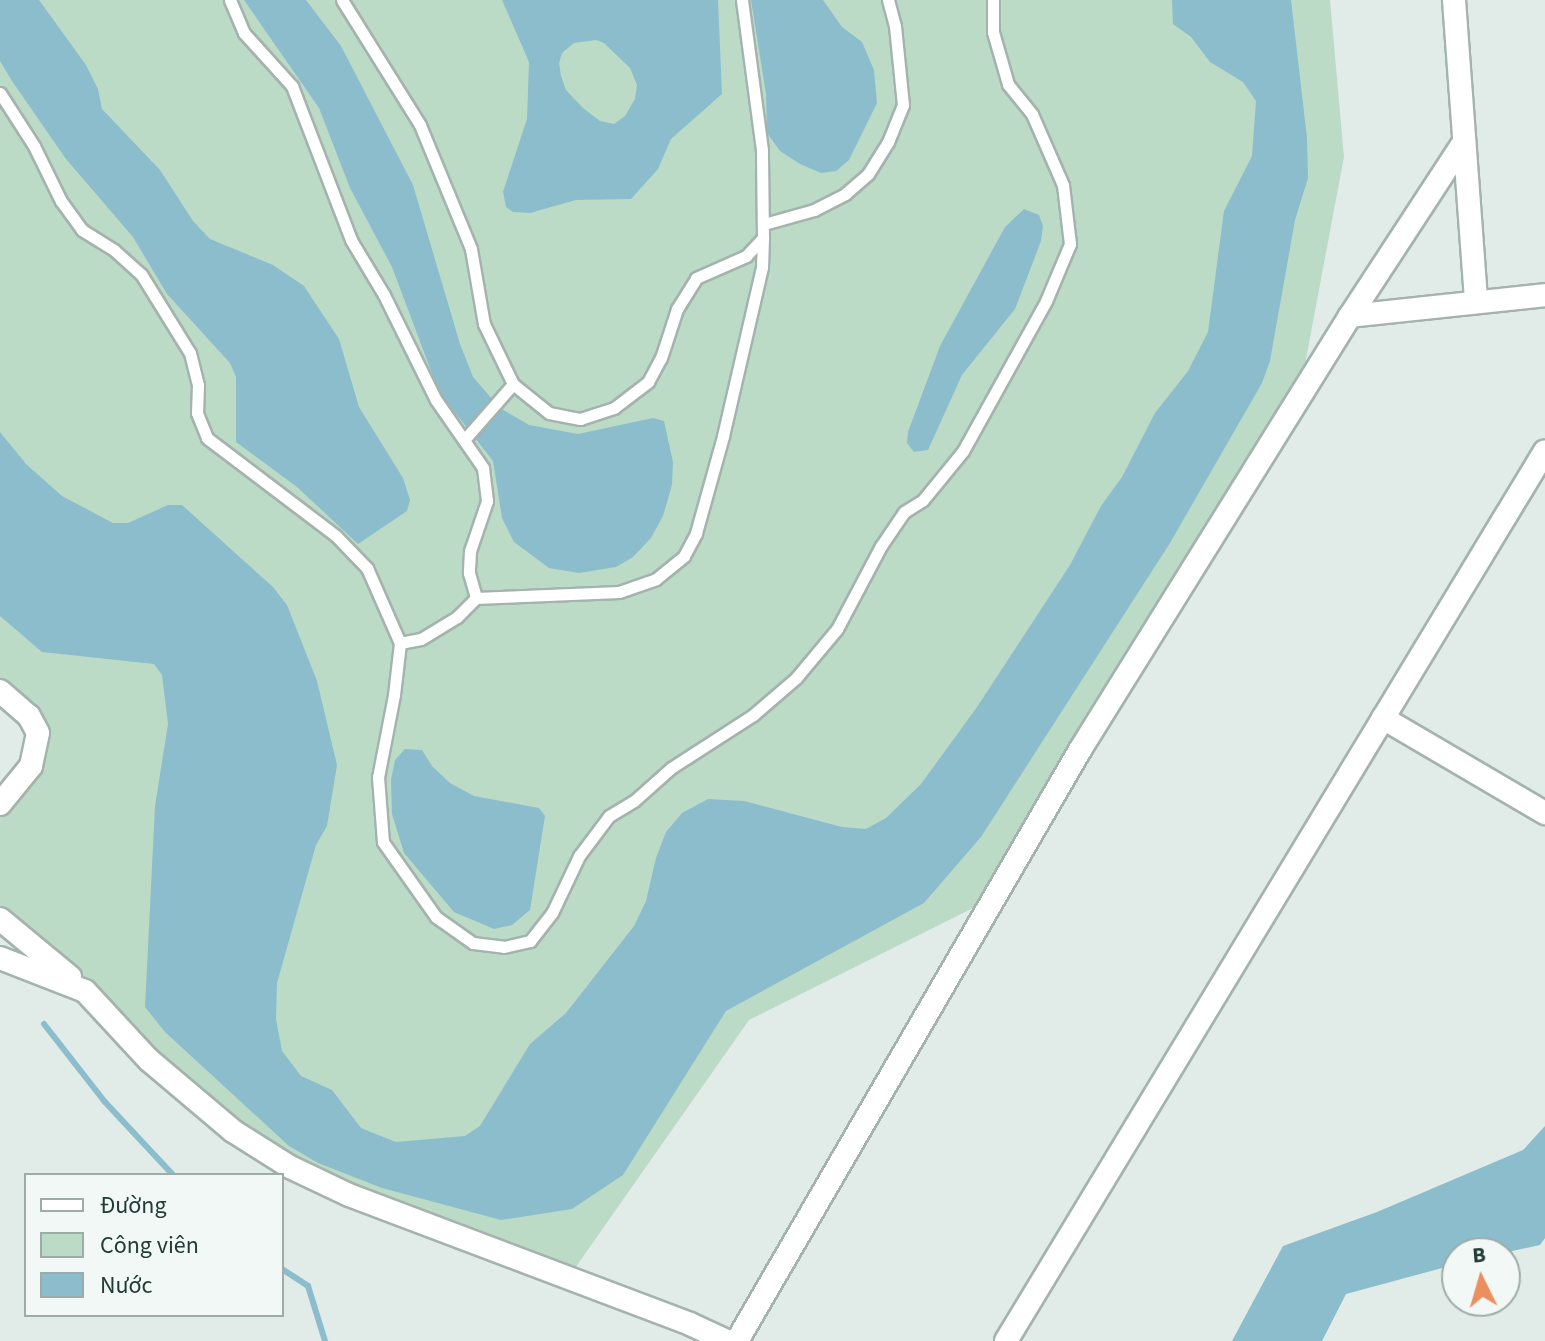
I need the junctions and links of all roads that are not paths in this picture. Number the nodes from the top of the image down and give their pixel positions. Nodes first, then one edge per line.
1 (230, 0) edge
2 (342, 0) edge
3 (742, 0) edge
4 (888, 0) edge
5 (993, 0) edge
6 (1454, 0) edge
7 (0, 93) edge
8 (1464, 142) junction
9 (764, 224) junction
10 (763, 238) junction
11 (1545, 295) edge
12 (1476, 302) junction
13 (1350, 316) junction
14 (510, 387) junction
15 (465, 438) junction
16 (1545, 451) edge
17 (476, 598) junction
18 (400, 643) junction
19 (0, 691) edge
20 (1383, 718) junction
21 (0, 804) edge
22 (1545, 813) edge
23 (0, 919) edge
24 (0, 958) edge
25 (85, 991) junction
26 (727, 1341) edge
27 (737, 1341) edge
28 (1006, 1341) edge

1 - 15 lane
2 - 14 lane
3 - 9 lane
4 - 9 lane
5 - 18 lane
6 - 8 street
7 - 18 lane
8 - 12 street
8 - 13 street
9 - 10 lane
10 - 14 lane
10 - 17 lane
11 - 12 street
12 - 13 street
13 - 27 street
14 - 15 lane
15 - 17 lane
16 - 20 street
17 - 18 lane
19 - 21 street
20 - 22 street
20 - 28 street
23 - 25 street
24 - 25 street
25 - 26 street

